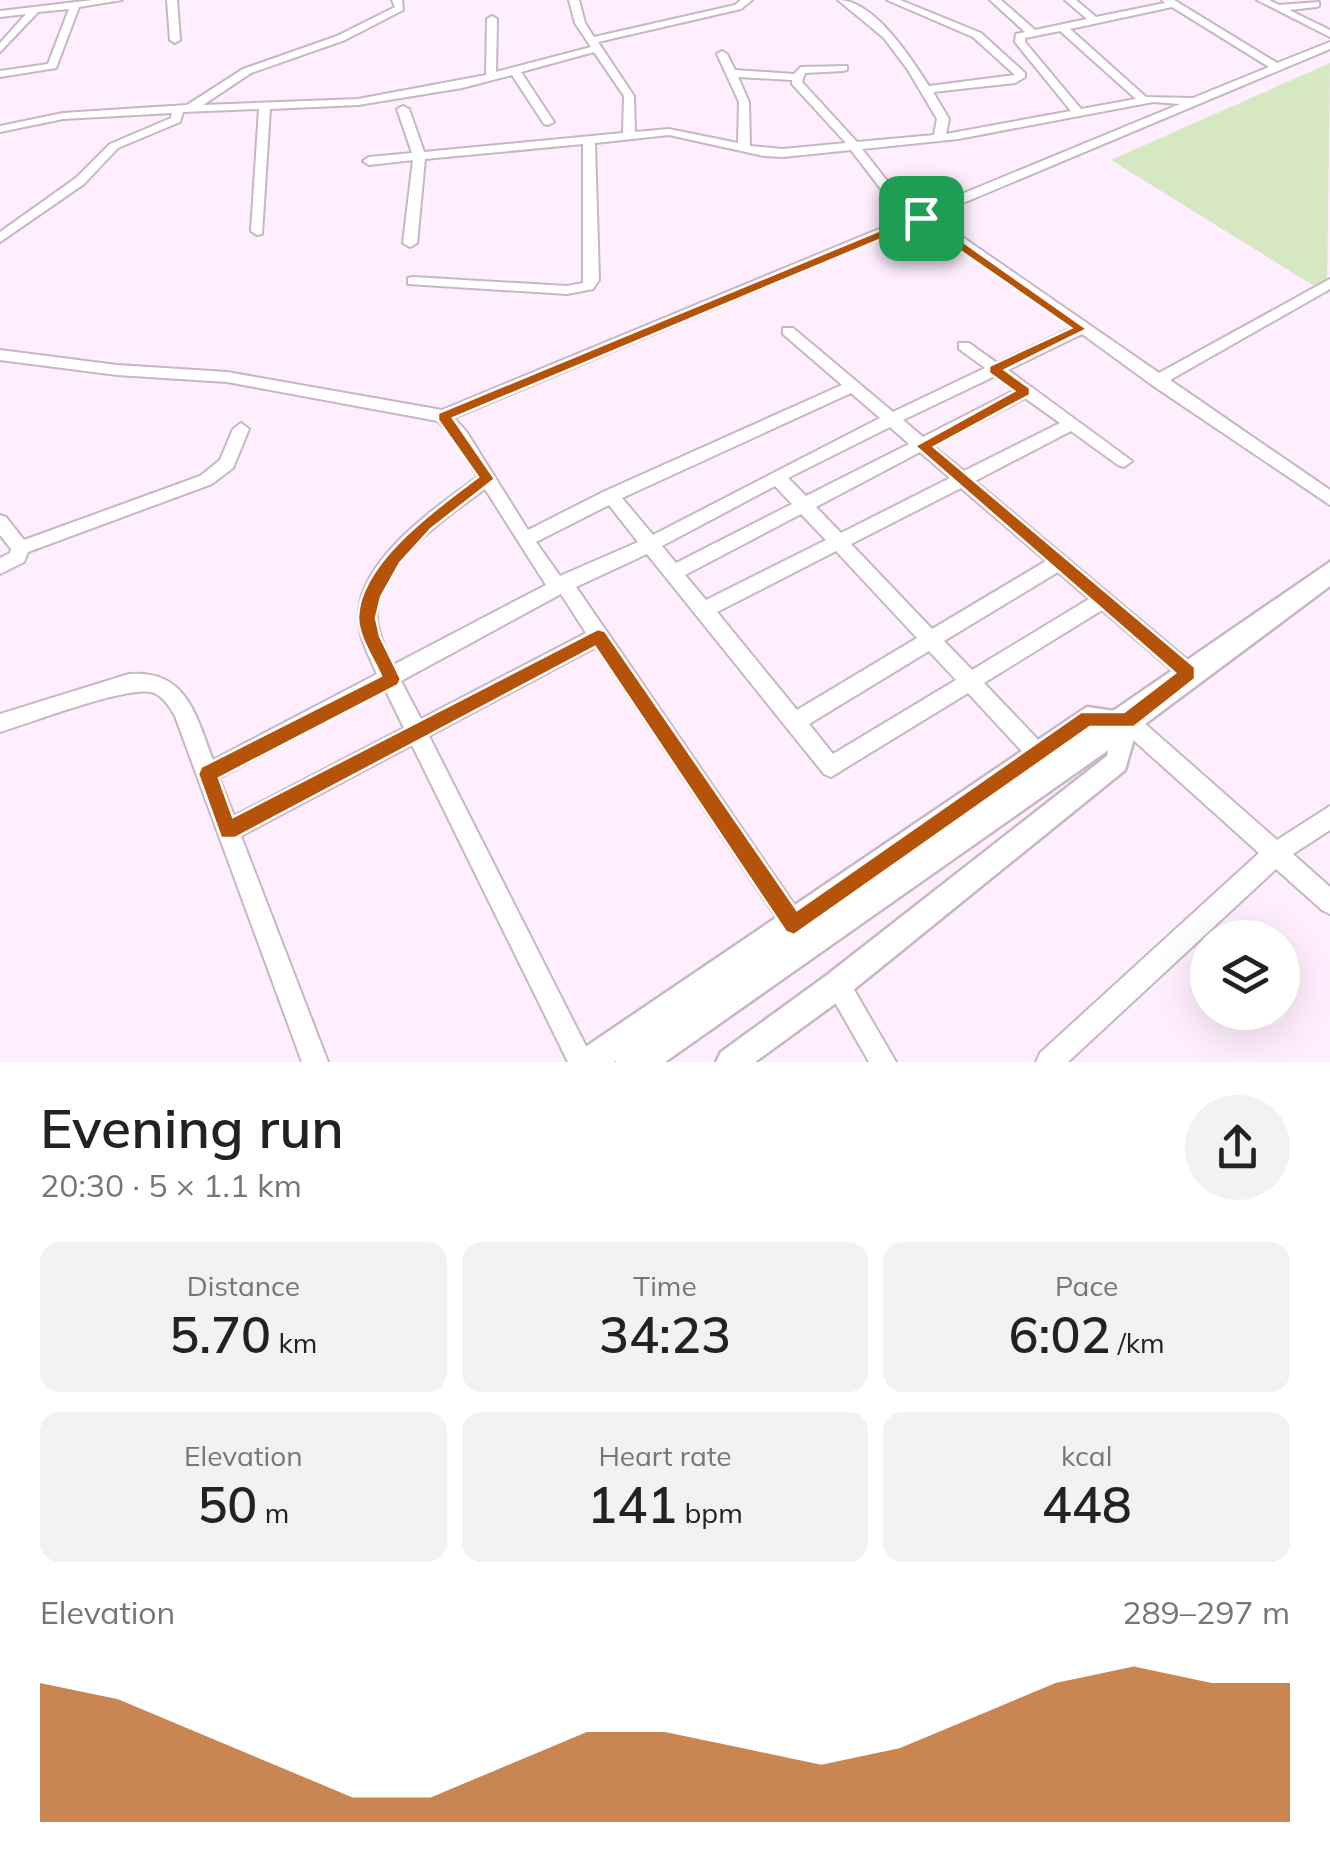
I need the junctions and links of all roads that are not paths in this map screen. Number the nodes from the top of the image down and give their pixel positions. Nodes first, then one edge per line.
1 (117, 0) edge
2 (172, 0) edge
3 (397, 0) edge
4 (574, 0) edge
5 (747, 0) edge
6 (843, 0) edge
7 (908, 0) edge
8 (995, 0) edge
9 (1070, 0) edge
10 (1262, 0) edge
11 (894, 1) edge
12 (1171, 2) edge
13 (84, 3) edge
14 (1316, 4) dead end
15 (1276, 8) junction
16 (35, 10) junction
17 (0, 14) edge
18 (492, 18) dead end
19 (1092, 18) junction
20 (1061, 26) junction
21 (1032, 32) junction
22 (1330, 34) edge
23 (175, 40) dead end
24 (595, 44) junction
25 (1330, 45) edge
26 (0, 49) edge
27 (722, 54) dead end
28 (1276, 67) junction
29 (843, 68) dead end
30 (515, 71) junction
31 (731, 72) junction
32 (0, 74) edge
33 (796, 77) junction
34 (491, 78) junction
35 (926, 89) junction
36 (1143, 100) junction
37 (1192, 102) junction
38 (265, 107) junction
39 (175, 108) junction
40 (189, 108) junction
41 (403, 109) dead end
42 (1078, 112) junction
43 (548, 122) dead end
44 (0, 130) edge
45 (629, 136) junction
46 (939, 138) junction
47 (589, 141) junction
48 (744, 147) junction
49 (854, 147) junction
50 (419, 156) junction
51 (369, 160) dead end
52 (921, 218) junction
53 (257, 231) dead end
54 (0, 238) edge
55 (410, 243) dead end
56 (413, 281) dead end
57 (1330, 283) edge
58 (1081, 329) junction
59 (788, 331) dead end
60 (964, 346) dead end
61 (0, 355) edge
62 (994, 370) junction
63 (1157, 381) junction
64 (852, 386) junction
65 (1025, 391) junction
66 (444, 416) junction
67 (891, 419) junction
68 (1072, 424) junction
69 (241, 429) dead end
70 (923, 446) junction
71 (1124, 461) dead end
72 (777, 477) junction
73 (487, 479) junction
74 (963, 480) junction
75 (611, 496) junction
76 (1330, 499) edge
77 (806, 507) junction
78 (0, 522) edge
79 (526, 540) junction
80 (838, 540) junction
81 (651, 544) junction
82 (20, 548) junction
83 (1059, 562) junction
84 (0, 566) edge
85 (674, 572) junction
86 (1330, 572) edge
87 (564, 584) junction
88 (1103, 600) junction
89 (704, 610) junction
90 (598, 636) junction
91 (932, 640) junction
92 (1189, 673) junction
93 (392, 679) junction
94 (970, 681) junction
95 (1127, 721) junction
96 (794, 722) junction
97 (0, 724) edge
98 (416, 731) junction
99 (1037, 753) junction
100 (208, 774) junction
101 (1330, 816) edge
102 (228, 831) junction
103 (1276, 854) junction
104 (1330, 902) edge
105 (794, 924) junction
106 (837, 985) junction
107 (316, 1062) edge
108 (584, 1062) edge
109 (634, 1062) edge
110 (731, 1062) edge
111 (884, 1062) edge
112 (1049, 1062) edge

1 - 13 street
2 - 23 street
3 - 40 street
4 - 24 street
5 - 24 street
6 - 35 street
7 - 11 street
8 - 21 street
9 - 19 street
10 - 15 street
11 - 35 street
12 - 19 street
12 - 28 street
13 - 16 street
13 - 32 street
14 - 15 street
15 - 22 street
16 - 17 street
16 - 26 street
18 - 34 street
19 - 20 street
20 - 21 street
20 - 36 street
21 - 42 street
24 - 30 street
24 - 45 street
25 - 28 street
27 - 31 street
28 - 37 street
29 - 33 street
30 - 34 street
30 - 43 street
31 - 33 street
31 - 48 street
33 - 49 street
34 - 38 street
35 - 46 street
36 - 37 street
36 - 42 street
37 - 52 street
38 - 40 street
38 - 53 street
39 - 40 street
39 - 44 street
39 - 54 street
41 - 50 street
42 - 46 street
45 - 47 street
45 - 48 street
46 - 49 street
47 - 50 street
47 - 56 street
48 - 49 street
49 - 52 street
50 - 51 street
50 - 55 street
52 - 58 street
52 - 66 street
57 - 63 street
58 - 62 street
58 - 63 street
59 - 64 street
60 - 62 street
61 - 66 street
62 - 65 street
62 - 67 street
63 - 76 street
64 - 67 street
64 - 75 street
65 - 68 street
65 - 70 street
66 - 73 street
67 - 70 street
67 - 72 street
68 - 71 street
68 - 74 street
69 - 82 street
70 - 74 street
70 - 77 street
72 - 77 street
72 - 81 street
73 - 79 street
73 - 93 street
74 - 80 street
74 - 83 street
75 - 79 street
75 - 81 street
77 - 80 street
77 - 85 street
78 - 82 street
79 - 87 street
80 - 89 street
80 - 91 street
81 - 85 street
81 - 87 street
82 - 84 street
83 - 88 street
83 - 91 street
85 - 89 street
86 - 92 main road
87 - 90 street
87 - 93 street
88 - 92 street
88 - 94 street
89 - 96 street
90 - 98 street
90 - 105 street
91 - 94 street
91 - 96 street
92 - 95 main road
93 - 98 street
93 - 100 street
94 - 96 street
94 - 99 street
95 - 99 street
95 - 103 street
95 - 106 street
95 - 109 main road
97 - 100 street
98 - 102 street
98 - 108 street
99 - 105 street
100 - 102 street
101 - 103 street
102 - 107 street
103 - 104 street
103 - 112 street
105 - 108 street
106 - 110 street
106 - 111 street

